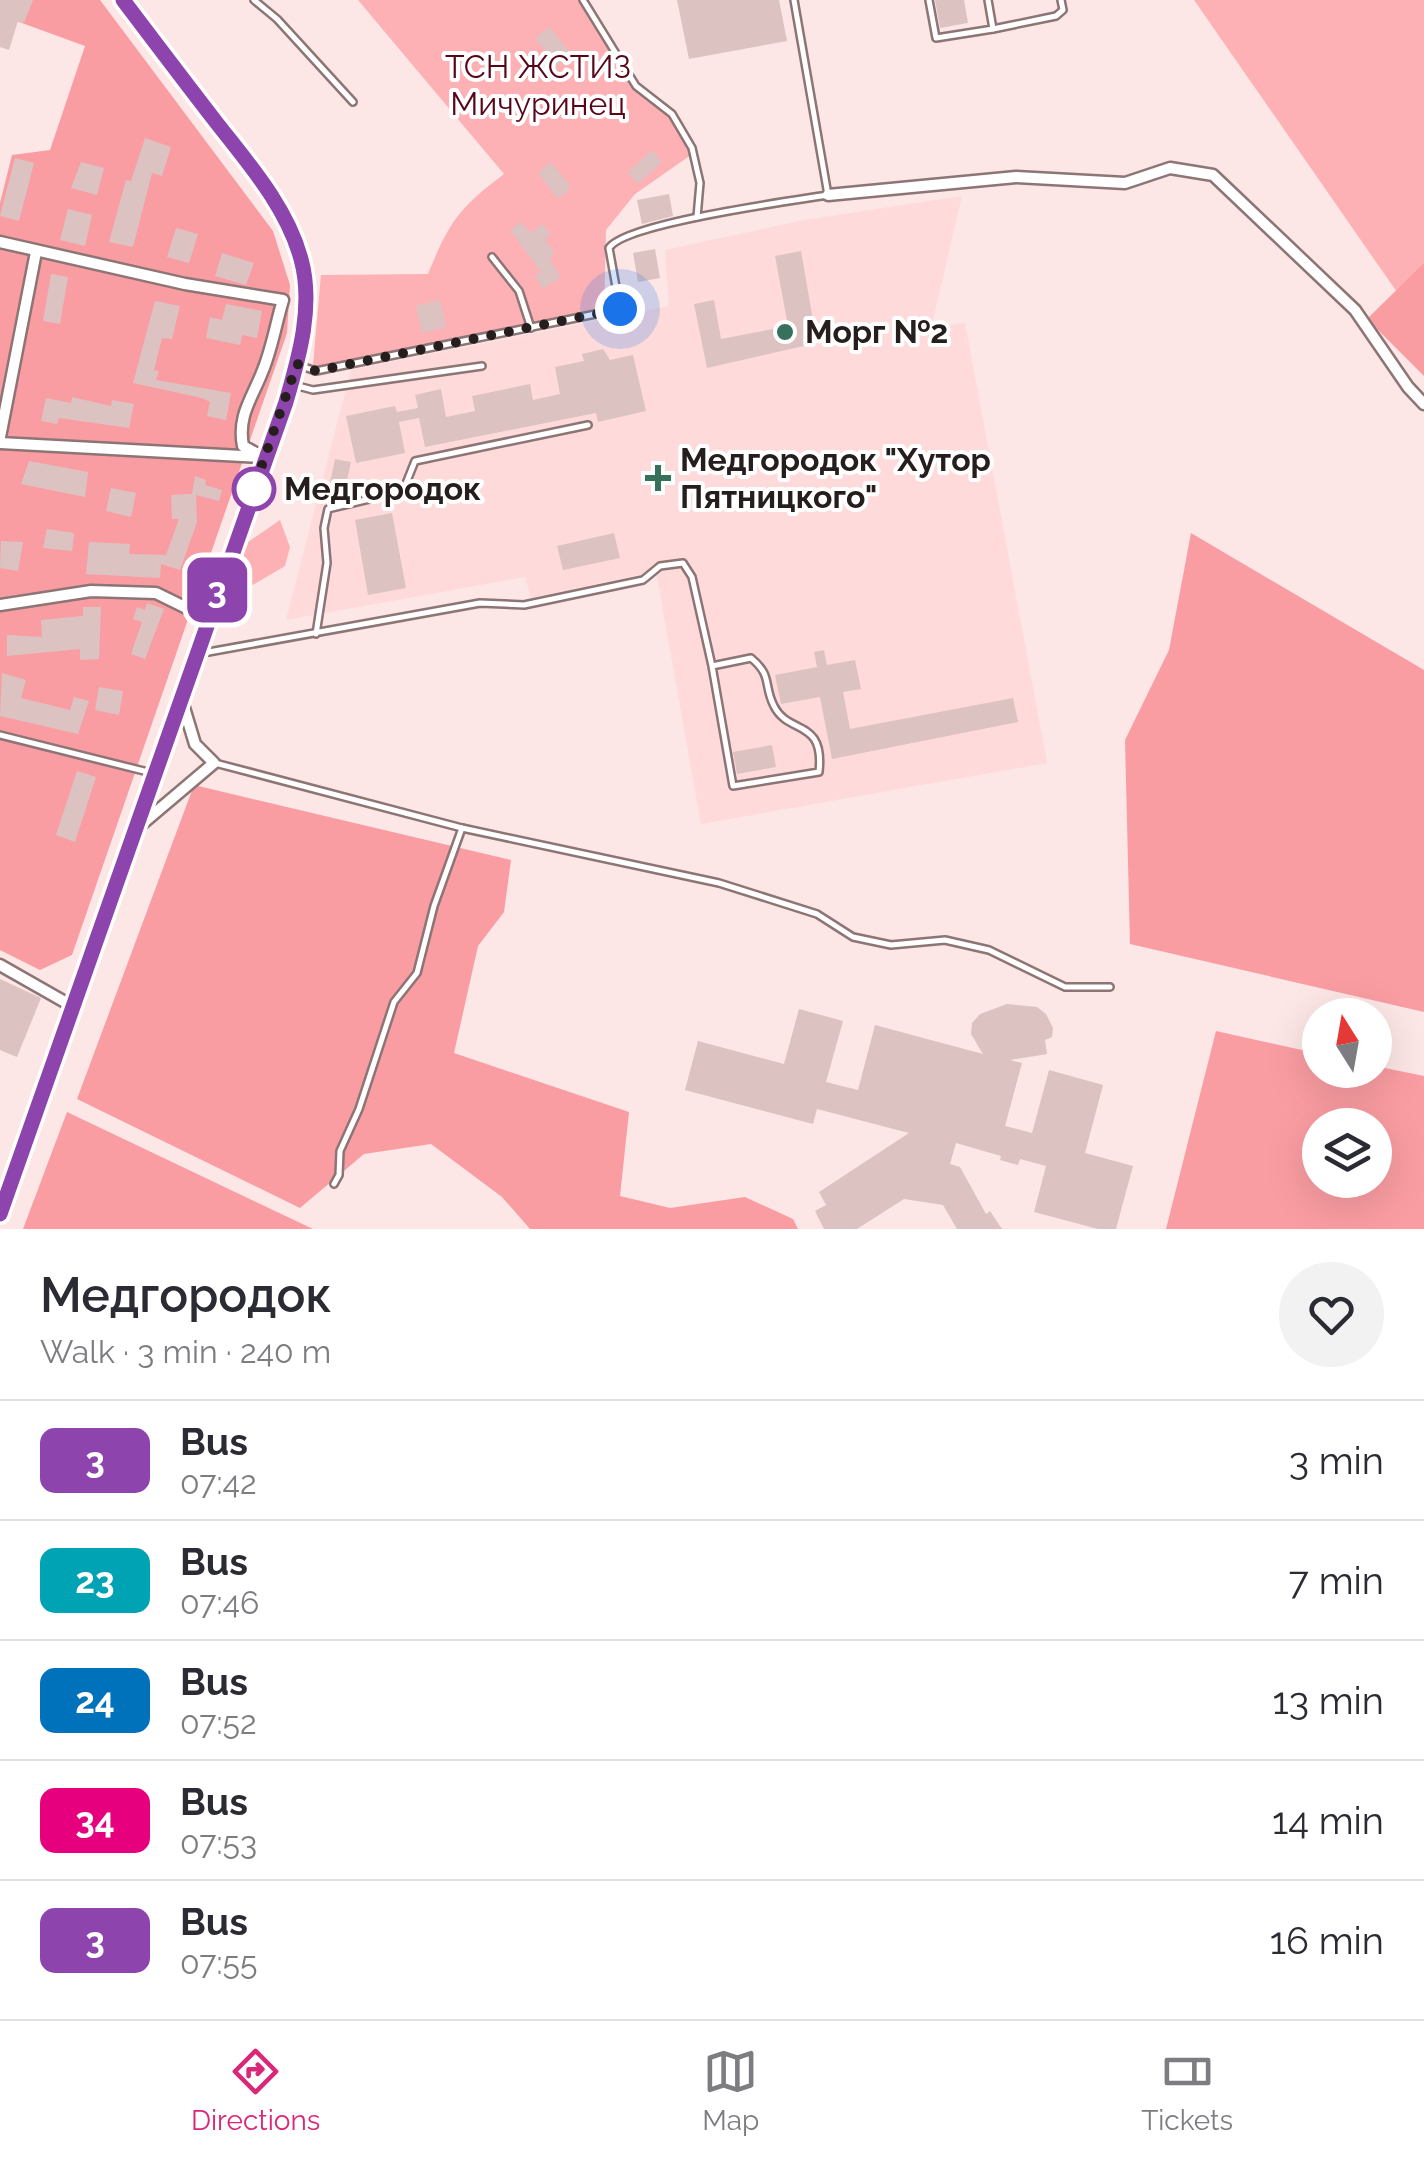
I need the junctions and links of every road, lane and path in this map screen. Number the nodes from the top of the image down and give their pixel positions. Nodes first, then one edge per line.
1 (123, 0) edge
2 (254, 0) edge
3 (583, 0) edge
4 (794, 0) edge
5 (929, 0) edge
6 (988, 0) edge
7 (1061, 0) edge
8 (993, 28) junction
9 (353, 102) dead end
10 (828, 195) junction
11 (696, 217) junction
12 (0, 242) edge
13 (36, 252) junction
14 (492, 257) dead end
15 (531, 328) junction
16 (297, 364) junction
17 (482, 366) dead end
18 (291, 384) junction
19 (1424, 404) edge
20 (588, 425) dead end
21 (0, 440) edge
22 (265, 458) junction
23 (0, 605) edge
24 (207, 618) junction
25 (316, 634) junction
26 (196, 651) junction
27 (712, 666) junction
28 (181, 695) junction
29 (0, 735) edge
30 (214, 763) junction
31 (154, 773) junction
32 (462, 828) junction
33 (133, 832) junction
34 (0, 965) edge
35 (1110, 987) dead end
36 (72, 1006) junction
37 (334, 1184) dead end
38 (0, 1214) edge

1 - 16 main road
2 - 9 lane
3 - 11 lane
4 - 10 lane
5 - 8 lane
6 - 8 lane
7 - 8 lane
10 - 11 lane
10 - 19 street
11 - 15 lane
12 - 13 street
13 - 21 street
13 - 22 street
14 - 15 lane
15 - 16 lane
16 - 18 main road
17 - 18 lane
18 - 22 main road
20 - 25 lane
21 - 22 street
22 - 24 main road
23 - 24 street
24 - 26 main road
25 - 26 lane
25 - 27 lane
26 - 28 main road
27 - 27 lane
28 - 30 street
28 - 31 main road
29 - 31 lane
30 - 32 lane
30 - 33 street
31 - 33 main road
32 - 35 lane
32 - 37 lane
33 - 36 main road
34 - 36 street
36 - 38 main road

